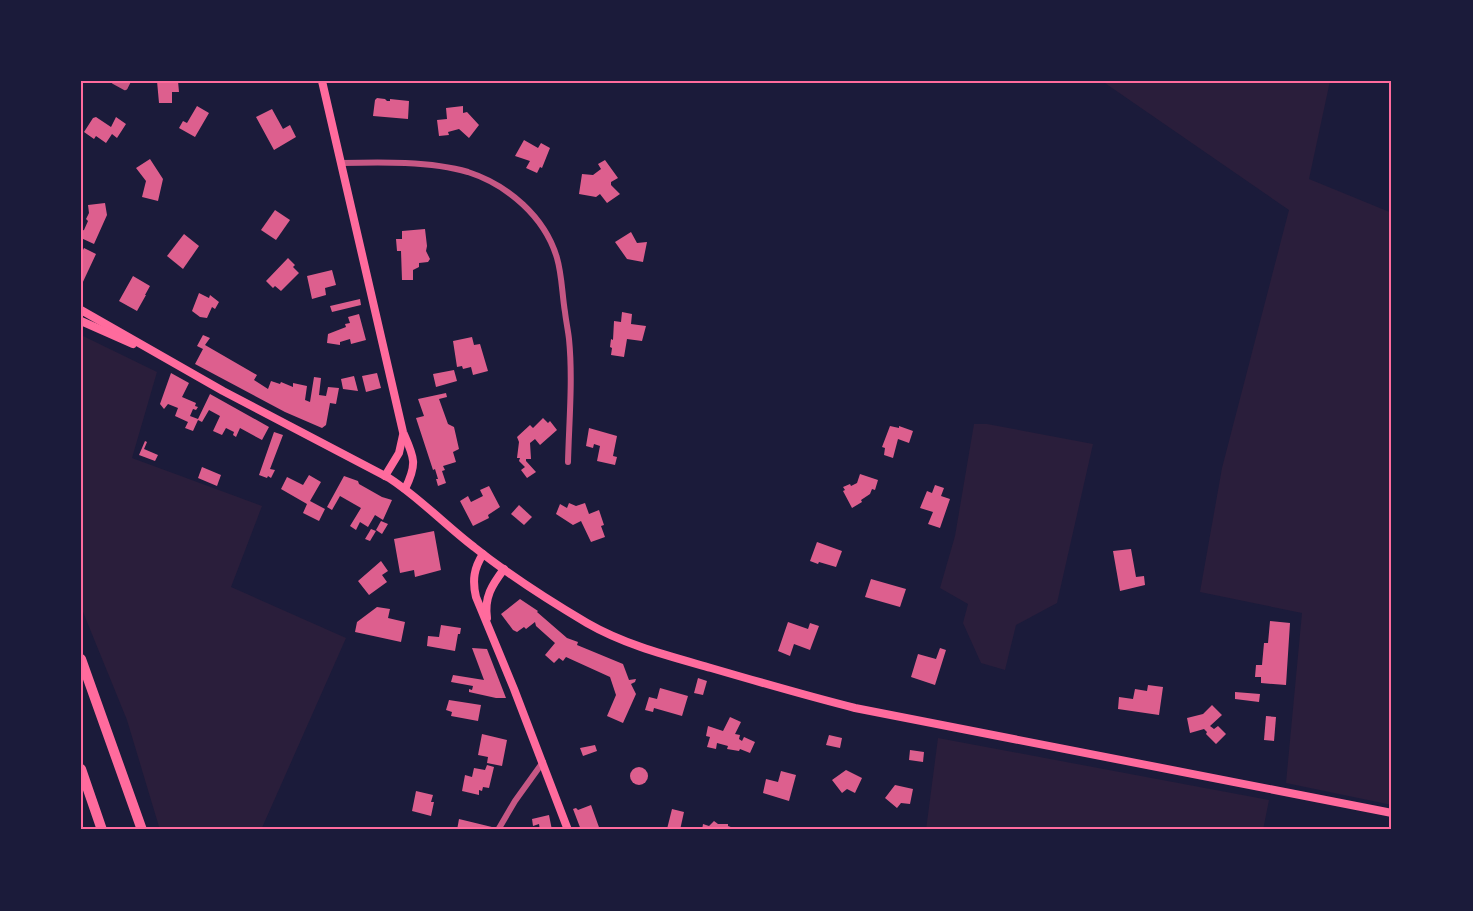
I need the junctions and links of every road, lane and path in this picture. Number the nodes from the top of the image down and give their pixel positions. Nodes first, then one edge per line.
1 (114, 81) edge
2 (128, 81) edge
3 (322, 81) edge
4 (341, 164) junction
5 (81, 310) edge
6 (81, 321) edge
7 (166, 359) junction
8 (403, 432) junction
9 (568, 462) dead end
10 (385, 476) junction
11 (405, 489) junction
12 (483, 554) junction
13 (504, 569) junction
14 (489, 627) junction
15 (81, 659) edge
16 (543, 762) junction
17 (81, 769) edge
18 (1392, 813) edge
19 (102, 830) edge
20 (142, 830) edge
21 (498, 830) edge
22 (568, 830) edge

1 - 2 street
3 - 4 main road
4 - 8 main road
4 - 9 street
5 - 7 main road
6 - 7 main road
7 - 10 main road
8 - 10 main road
8 - 11 main road
10 - 11 main road
11 - 12 main road
12 - 13 main road
12 - 14 main road
13 - 14 main road
13 - 18 main road
14 - 16 main road
15 - 20 highway
16 - 21 street
16 - 22 main road
17 - 19 highway

